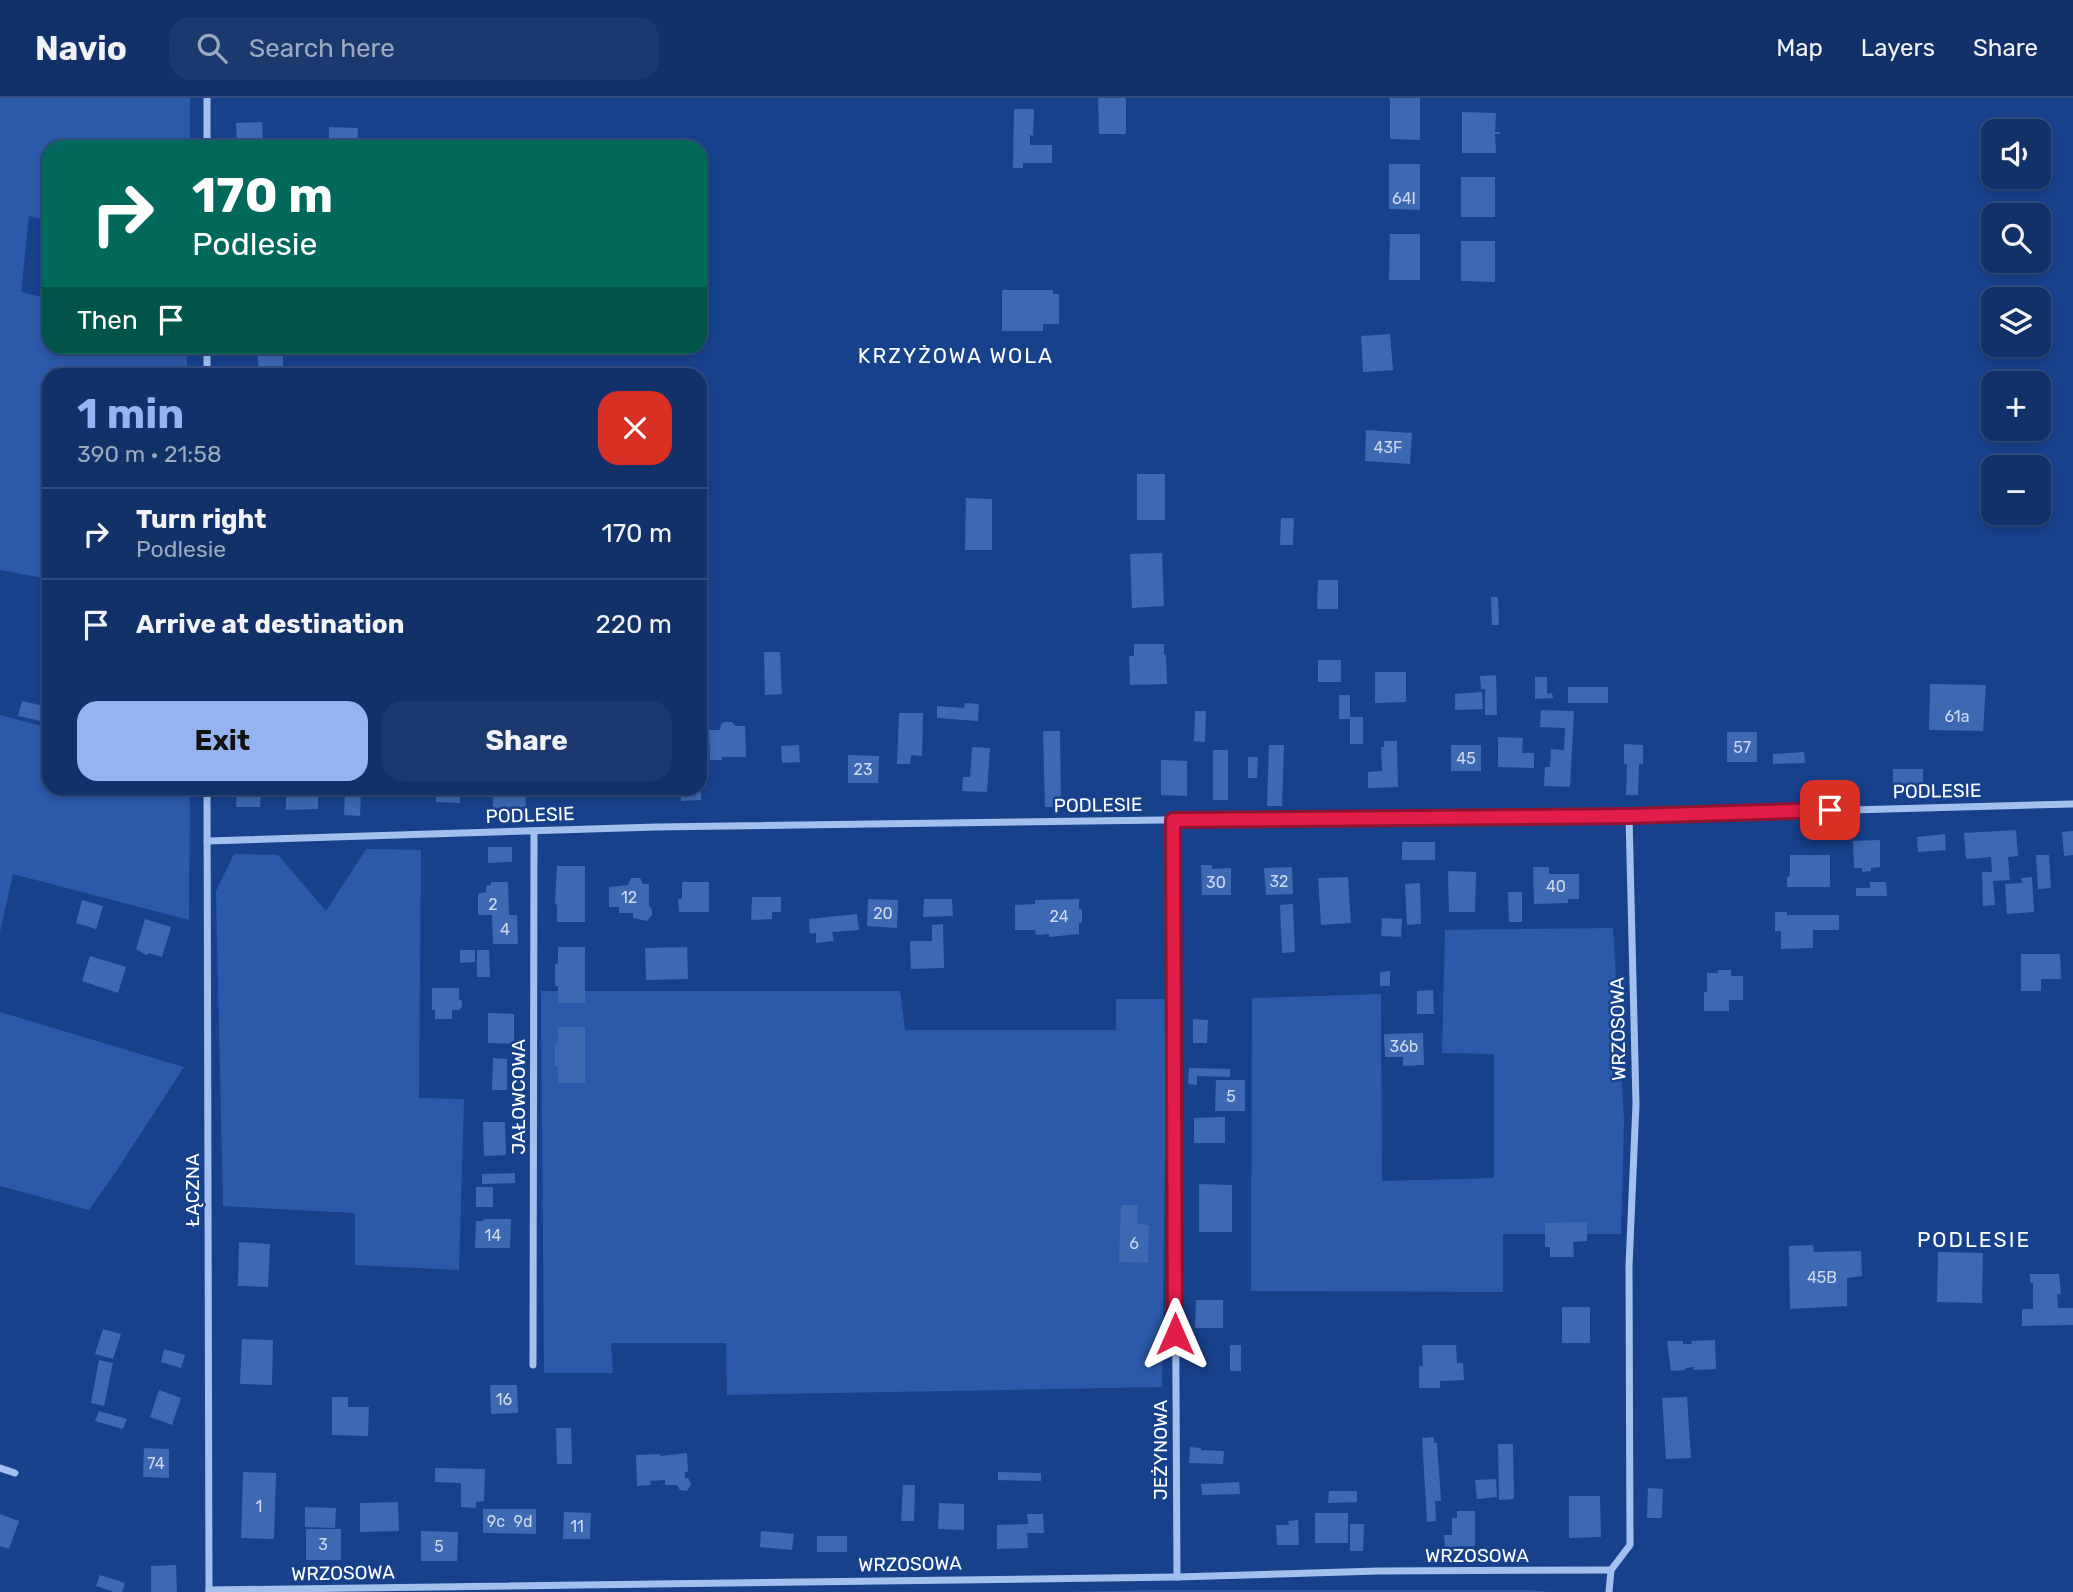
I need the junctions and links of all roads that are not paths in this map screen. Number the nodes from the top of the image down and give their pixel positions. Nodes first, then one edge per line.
1 (207, 98) edge
2 (207, 140) edge
3 (206, 795) edge
4 (2073, 804) edge
5 (1629, 816) junction
6 (1173, 820) junction
7 (534, 831) junction
8 (206, 841) junction
9 (533, 1364) dead end
10 (0, 1468) edge
11 (15, 1473) dead end
12 (1611, 1570) junction
13 (1177, 1577) junction
14 (209, 1591) edge
15 (1609, 1592) edge

1 - 2 street
3 - 8 street, ŁĄCZNA
4 - 5 street, PODLESIE
5 - 6 street, PODLESIE
5 - 12 street, WRZOSOWA
6 - 7 street, PODLESIE
6 - 13 street, JEŻYNOWA
7 - 8 street, PODLESIE
7 - 9 street, JAŁOWCOWA
8 - 14 street, ŁĄCZNA
10 - 11 street
12 - 13 street, WRZOSOWA
12 - 15 street, WRZOSOWA
13 - 14 street, WRZOSOWA

